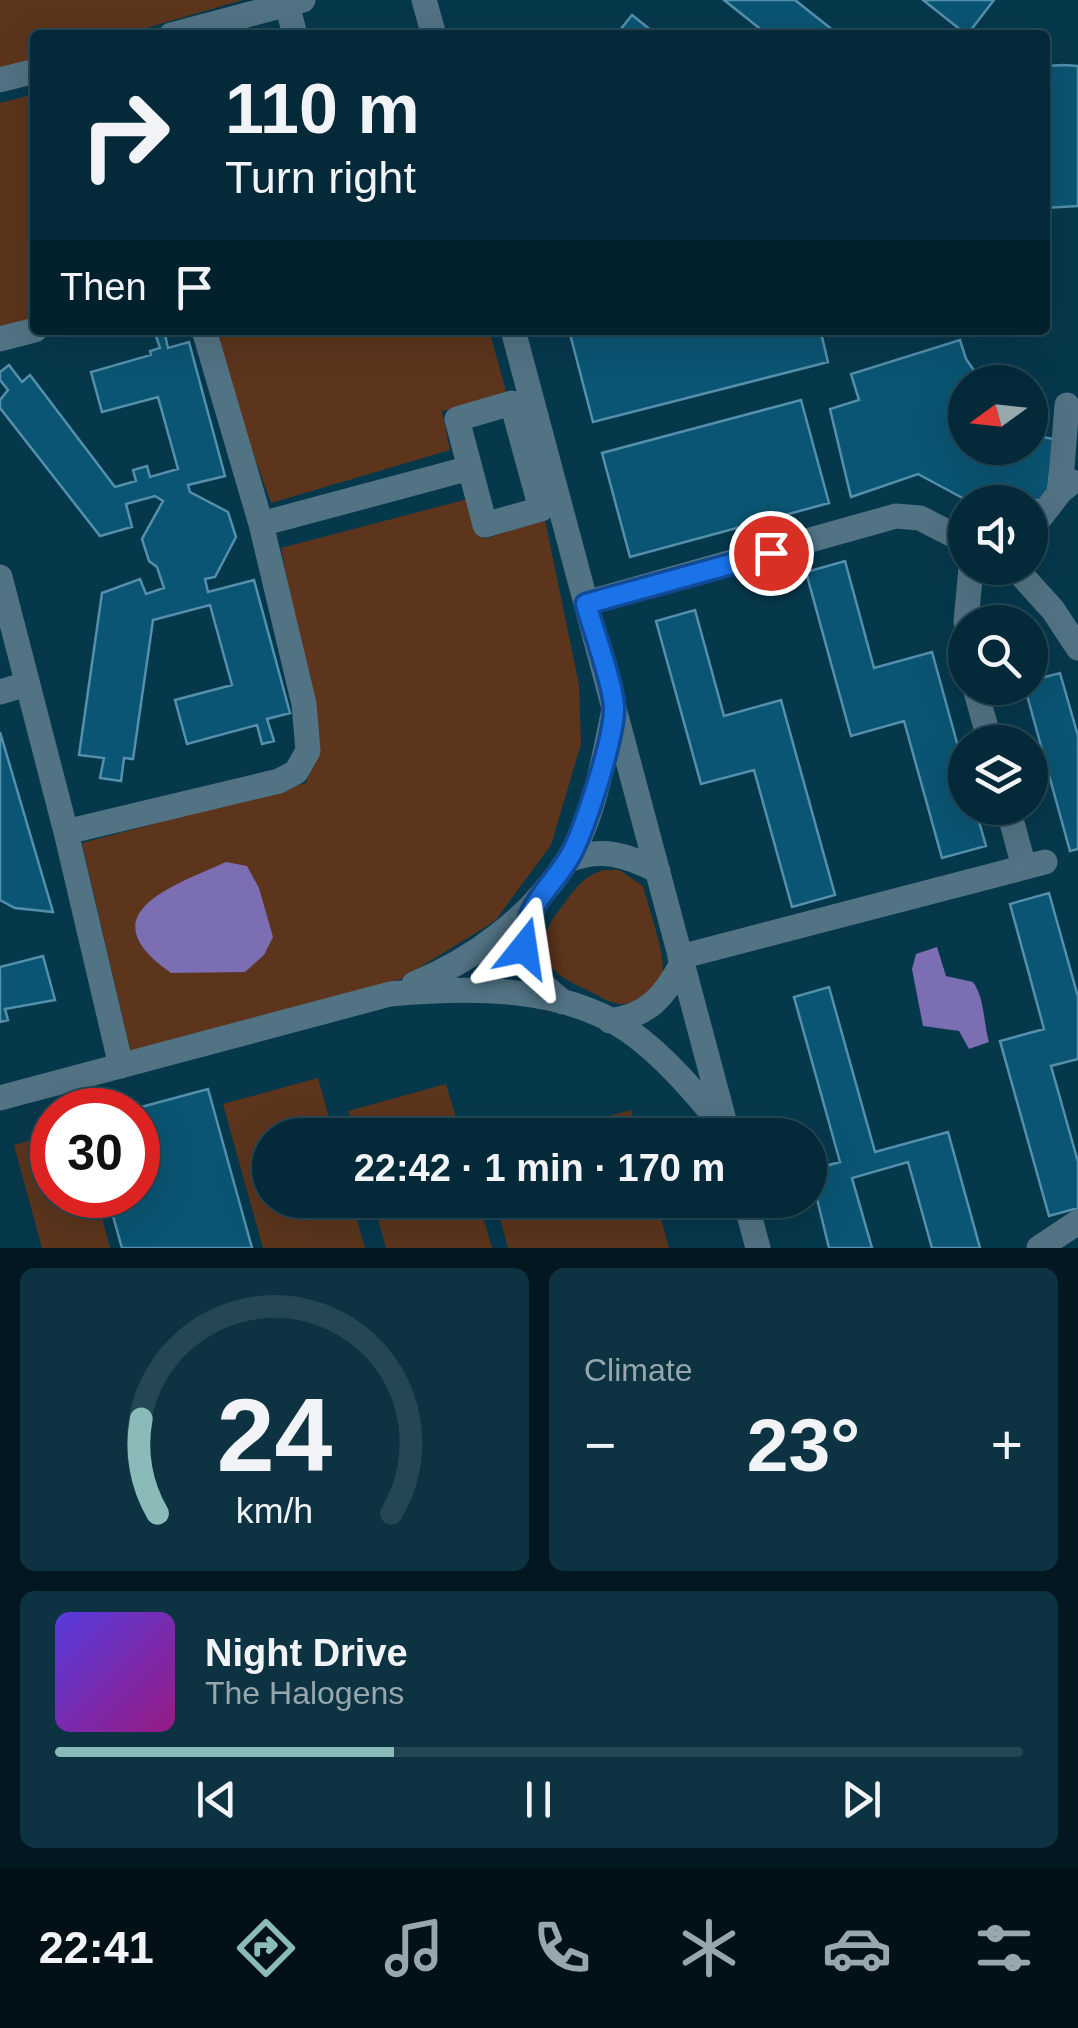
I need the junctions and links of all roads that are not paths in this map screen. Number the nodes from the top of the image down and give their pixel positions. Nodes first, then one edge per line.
1 (424, 0) edge
2 (292, 1) edge
3 (196, 30) edge
4 (295, 30) edge
5 (433, 30) edge
6 (30, 72) edge
7 (0, 80) edge
8 (30, 331) edge
9 (205, 335) edge
10 (514, 335) edge
11 (0, 339) edge
12 (1067, 405) dead end
13 (535, 450) junction
14 (470, 468) junction
15 (1069, 485) edge
16 (1048, 510) edge
17 (260, 524) junction
18 (948, 532) edge
19 (0, 577) edge
20 (1030, 585) edge
21 (586, 604) junction
22 (1078, 648) edge
23 (27, 684) junction
24 (0, 692) edge
25 (614, 707) junction
26 (1016, 825) edge
27 (66, 832) junction
28 (568, 860) junction
29 (658, 871) junction
30 (537, 897) junction
31 (681, 960) junction
32 (390, 994) junction
33 (567, 1005) junction
34 (610, 1022) junction
35 (121, 1066) junction
36 (0, 1098) edge
37 (715, 1118) edge
38 (724, 1118) edge
39 (750, 1218) edge
40 (1078, 1222) edge
41 (758, 1248) edge
42 (1040, 1248) edge

1 - 5 street
2 - 3 street
2 - 4 street
6 - 7 street
8 - 11 street
9 - 17 street
10 - 13 street
12 - 15 street
13 - 14 street
13 - 14 street
13 - 21 street
14 - 17 street
15 - 16 street
17 - 27 street
18 - 21 street
19 - 23 street
20 - 22 street
21 - 25 street
23 - 24 street
23 - 27 street
25 - 28 street
25 - 29 street
26 - 31 street
27 - 35 street
28 - 29 street
28 - 30 street
29 - 31 street
30 - 32 street
30 - 33 street
31 - 34 street
31 - 38 street
32 - 33 street
32 - 35 street
33 - 34 street
34 - 37 street
35 - 36 street
39 - 41 street
40 - 42 street

